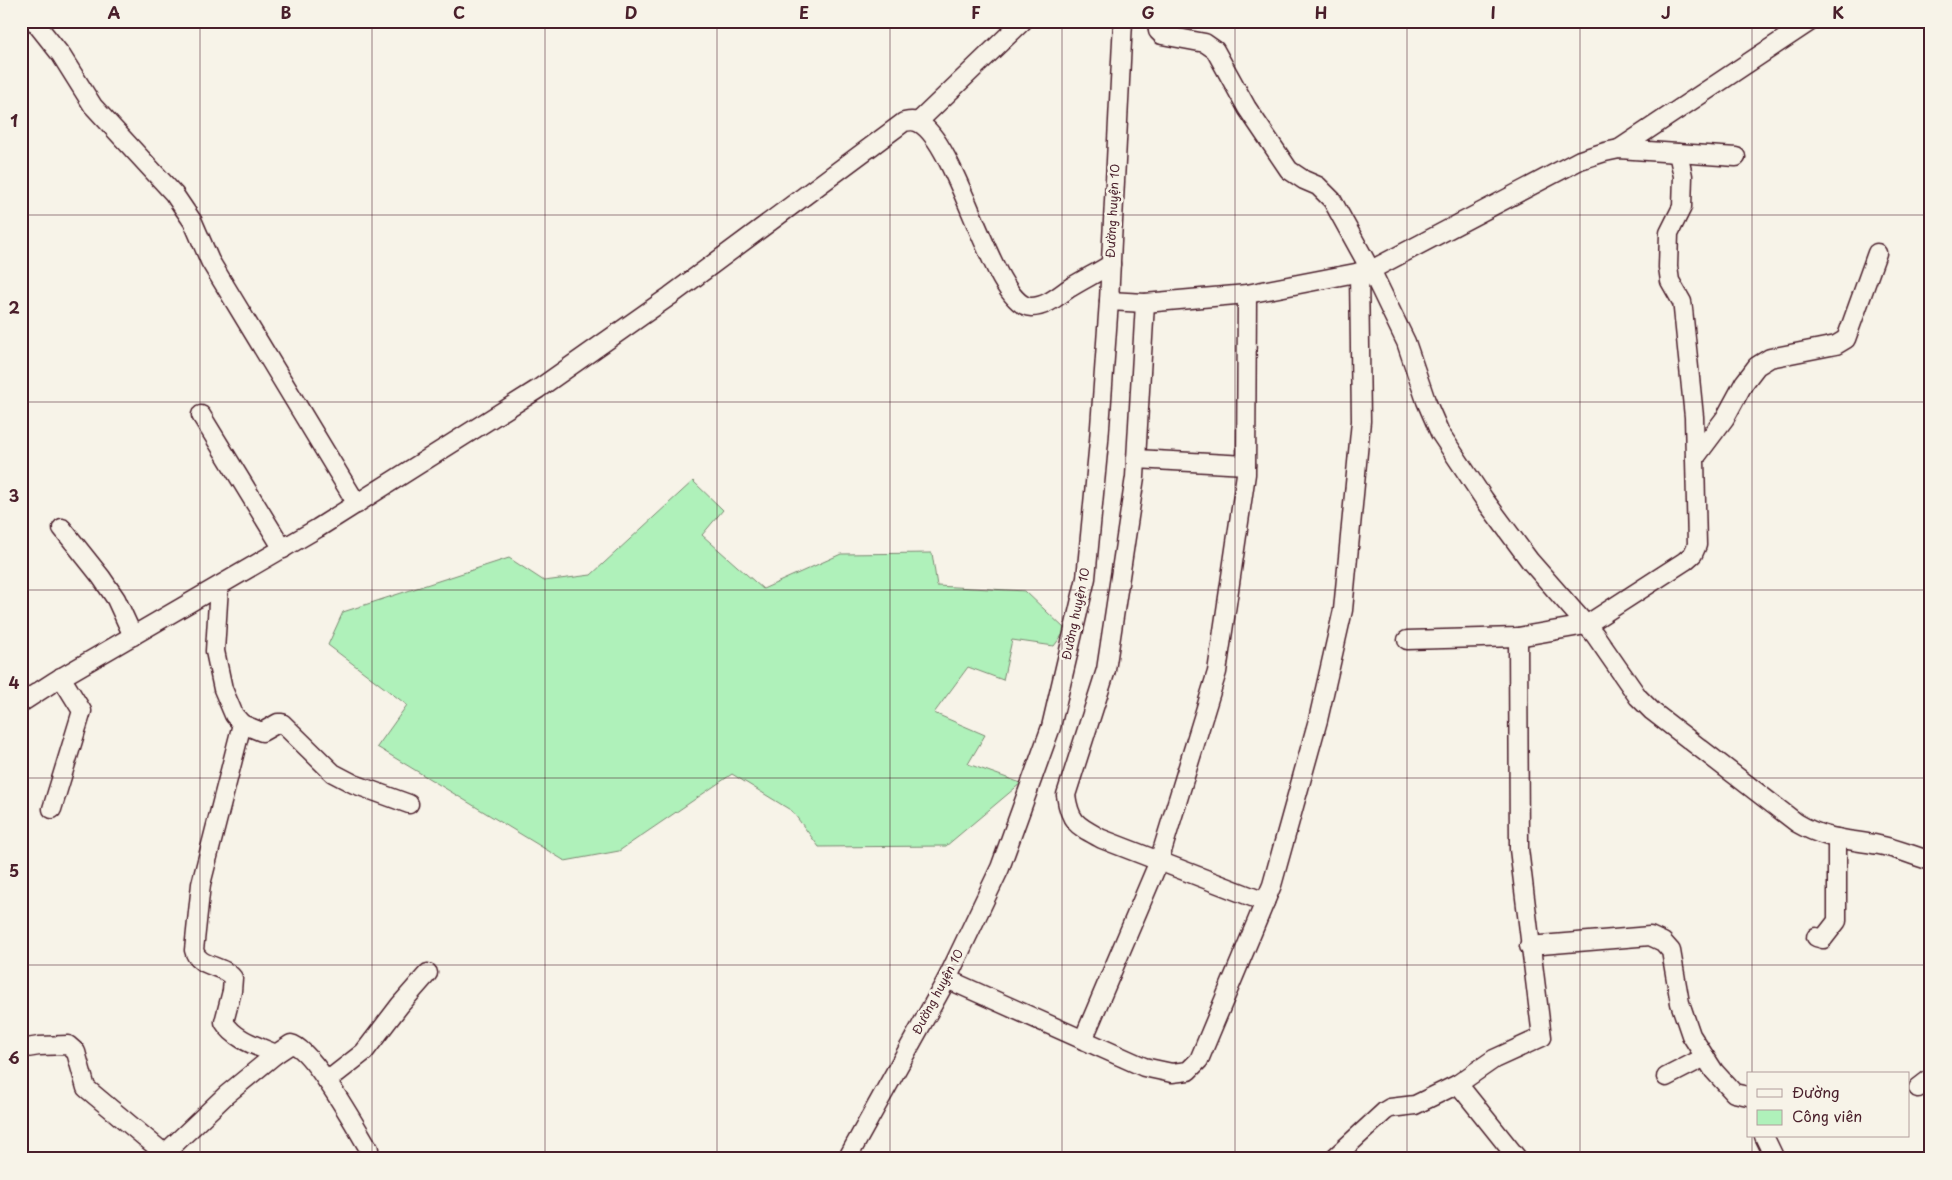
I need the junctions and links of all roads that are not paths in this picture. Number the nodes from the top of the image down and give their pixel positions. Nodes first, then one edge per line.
1 (34, 21) edge
2 (1024, 21) edge
3 (1123, 21) edge
4 (1157, 21) edge
5 (1811, 21) edge
6 (918, 122) junction
7 (1619, 149) junction
8 (1678, 153) junction
9 (1736, 157) dead end
10 (1878, 253) dead end
11 (1111, 264) junction
12 (1365, 271) junction
13 (1247, 294) junction
14 (1109, 301) junction
15 (1145, 303) junction
16 (202, 415) dead end
17 (1695, 458) junction
18 (1136, 459) junction
19 (1246, 465) junction
20 (357, 504) junction
21 (62, 528) dead end
22 (283, 548) junction
23 (219, 586) junction
24 (1586, 625) junction
25 (133, 636) junction
26 (1518, 637) junction
27 (1407, 640) dead end
28 (61, 677) junction
29 (21, 703) edge
30 (242, 724) junction
31 (409, 804) dead end
32 (52, 809) dead end
33 (1837, 838) junction
34 (1159, 861) junction
35 (1931, 862) edge
36 (1265, 902) junction
37 (1816, 936) dead end
38 (1529, 946) junction
39 (428, 973) dead end
40 (947, 979) junction
41 (1083, 1040) junction
42 (21, 1049) edge
43 (276, 1054) junction
44 (1705, 1057) junction
45 (1666, 1077) dead end
46 (327, 1081) junction
47 (1458, 1084) junction
48 (1747, 1096) edge
49 (1765, 1138) edge
50 (369, 1149) dead end
51 (162, 1156) edge
52 (847, 1159) edge
53 (1333, 1159) edge
54 (1518, 1159) edge
55 (1775, 1159) edge

1 - 20 street
2 - 6 street
3 - 11 street, Đường huyện 10
4 - 12 street
5 - 7 street
6 - 11 street
6 - 20 street
7 - 8 street
7 - 12 street
8 - 9 street
8 - 17 street
10 - 17 street
11 - 14 street, Đường huyện 10
12 - 13 street
12 - 24 street
12 - 36 street
13 - 15 street
13 - 19 street
14 - 15 street
14 - 40 street, Đường huyện 10
15 - 18 street
16 - 22 street
17 - 24 street
18 - 19 street
18 - 34 street
19 - 34 street
20 - 22 street
21 - 25 street
22 - 23 street
23 - 25 street
23 - 30 street
24 - 26 street
24 - 33 street
25 - 28 street
26 - 27 street
26 - 38 street
28 - 29 street
28 - 32 street
30 - 31 street
30 - 43 street
33 - 35 street
33 - 37 street
34 - 36 street
34 - 41 street
36 - 41 street
38 - 44 street
38 - 47 street
39 - 46 street
40 - 41 street
40 - 52 street, Đường huyện 10
42 - 51 street
43 - 46 street
43 - 51 street
44 - 45 street
44 - 48 street
46 - 50 street
47 - 53 street
47 - 54 street
49 - 55 street

